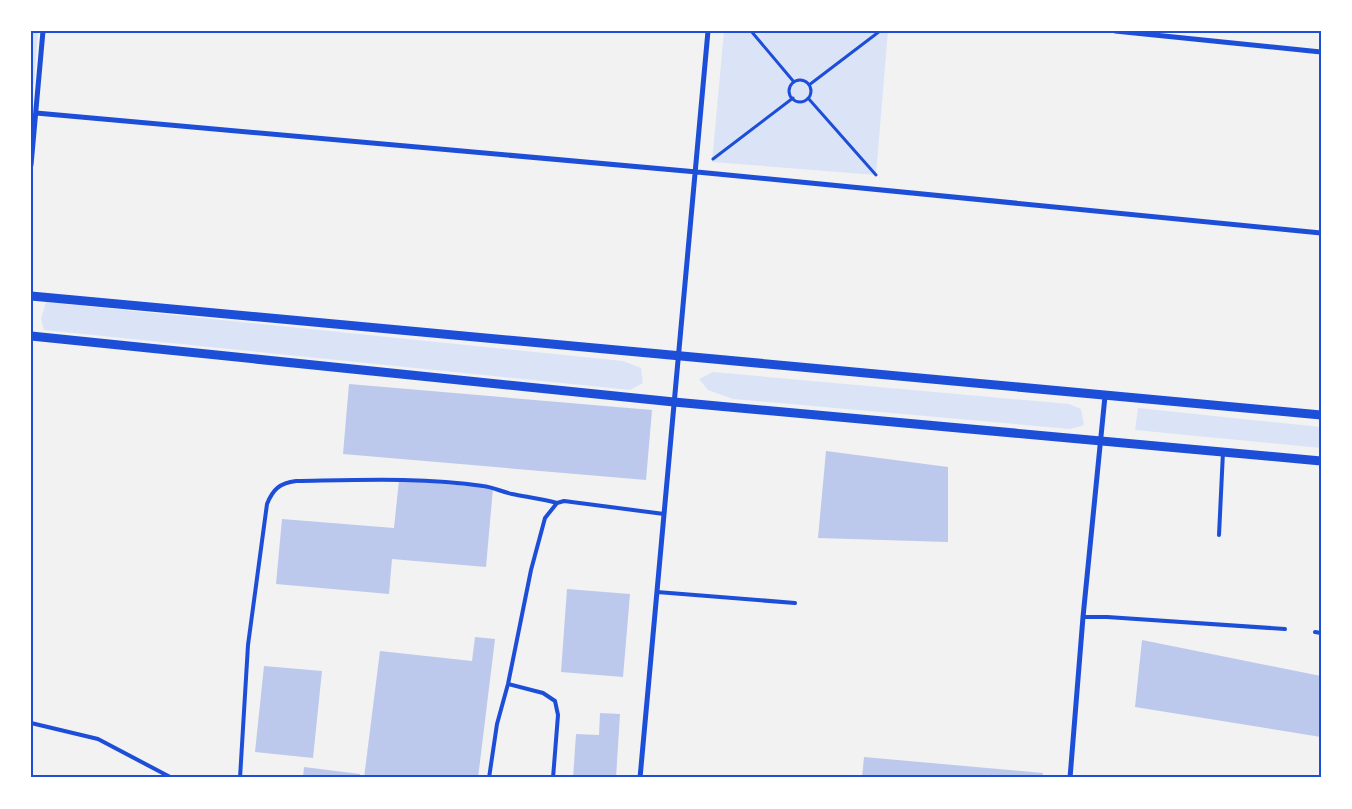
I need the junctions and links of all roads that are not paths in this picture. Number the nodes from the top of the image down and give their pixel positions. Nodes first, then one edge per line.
1 (44, 31) edge
2 (708, 31) edge
3 (1115, 31) edge
4 (1321, 52) edge
5 (36, 113) junction
6 (31, 165) edge
7 (696, 172) junction
8 (1321, 233) edge
9 (31, 296) edge
10 (31, 336) edge
11 (678, 356) junction
12 (1105, 396) junction
13 (674, 402) junction
14 (1321, 415) edge
15 (1100, 441) junction
16 (1223, 452) junction
17 (1321, 461) edge
18 (557, 503) junction
19 (664, 514) junction
20 (1219, 535) dead end
21 (657, 592) junction
22 (795, 603) dead end
23 (1083, 617) junction
24 (1285, 629) dead end
25 (1315, 632) dead end
26 (1321, 633) edge
27 (508, 684) junction
28 (31, 723) edge
29 (172, 778) edge
30 (240, 778) edge
31 (489, 778) edge
32 (554, 778) edge
33 (640, 778) edge
34 (1070, 778) edge

1 - 5 street
2 - 7 street
3 - 4 street
5 - 6 street
5 - 7 street
7 - 8 street
7 - 11 street
9 - 11 street
10 - 13 street
11 - 12 street
11 - 13 street
12 - 14 street
12 - 15 street
13 - 15 street
13 - 19 street
15 - 16 street
15 - 23 street
16 - 17 street
16 - 20 lane
18 - 19 lane
18 - 27 lane
18 - 30 lane
19 - 21 street
21 - 22 lane
21 - 33 street
23 - 24 lane
23 - 34 street
25 - 26 lane
27 - 31 lane
27 - 32 lane
28 - 29 lane

